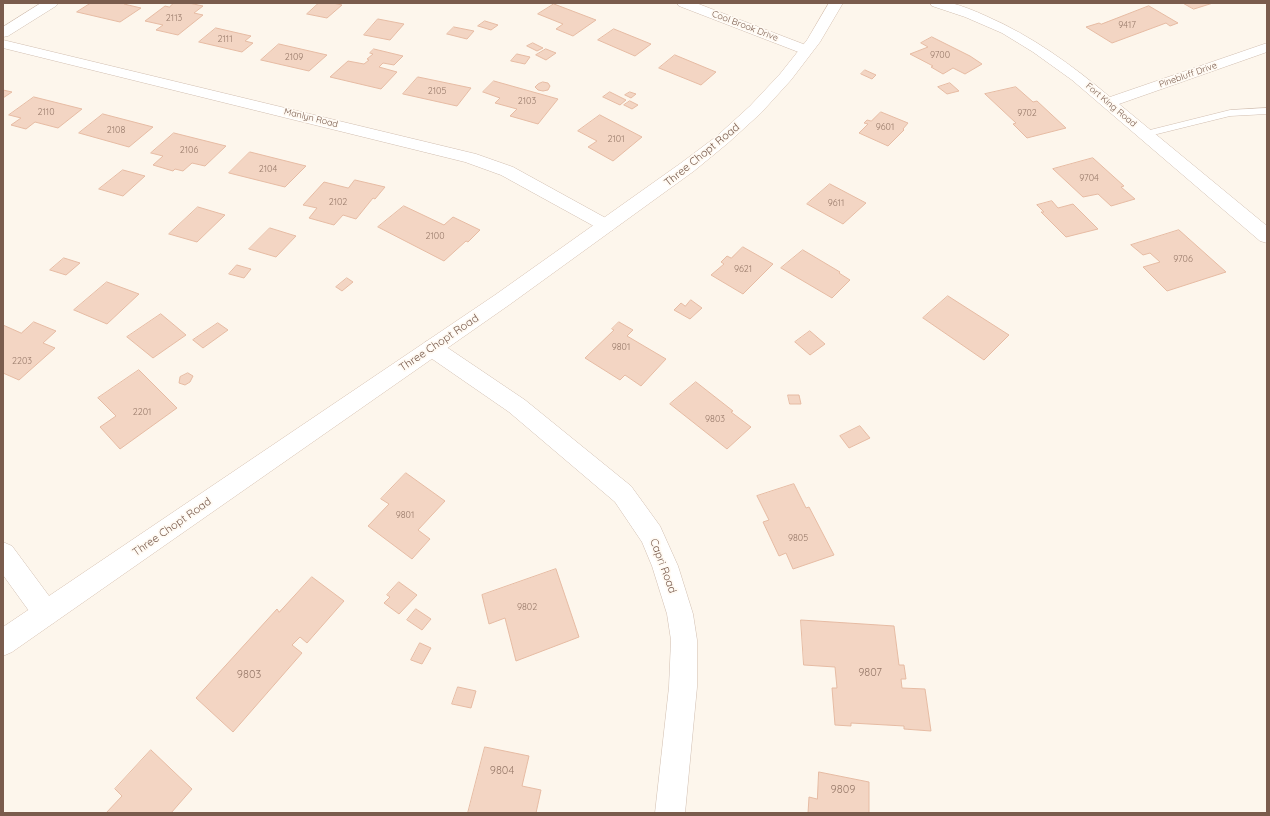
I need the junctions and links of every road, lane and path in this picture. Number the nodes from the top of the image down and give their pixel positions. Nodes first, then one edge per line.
1 (51, 3) edge
2 (684, 3) edge
3 (836, 3) edge
4 (937, 3) edge
5 (3, 33) edge
6 (3, 44) edge
7 (1267, 47) edge
8 (806, 50) junction
9 (1108, 103) junction
10 (1267, 111) edge
11 (1145, 134) junction
12 (606, 226) junction
13 (1267, 236) edge
14 (432, 348) junction
15 (3, 554) edge
16 (46, 613) junction
17 (3, 643) edge
18 (670, 813) edge

1 - 5 street
2 - 8 street, Cool Brook Drive
3 - 8 street, Three Chopt Road
4 - 9 street, Fort King Road
6 - 12 street, Manlyn Road
7 - 9 street, Pinebluff Drive
8 - 12 street, Three Chopt Road
9 - 11 street, Fort King Road
10 - 11 lane
11 - 13 street, Fort King Road
12 - 14 street, Three Chopt Road
14 - 16 street, Three Chopt Road
14 - 18 street, Capri Road
15 - 16 street
16 - 17 street, Three Chopt Road

